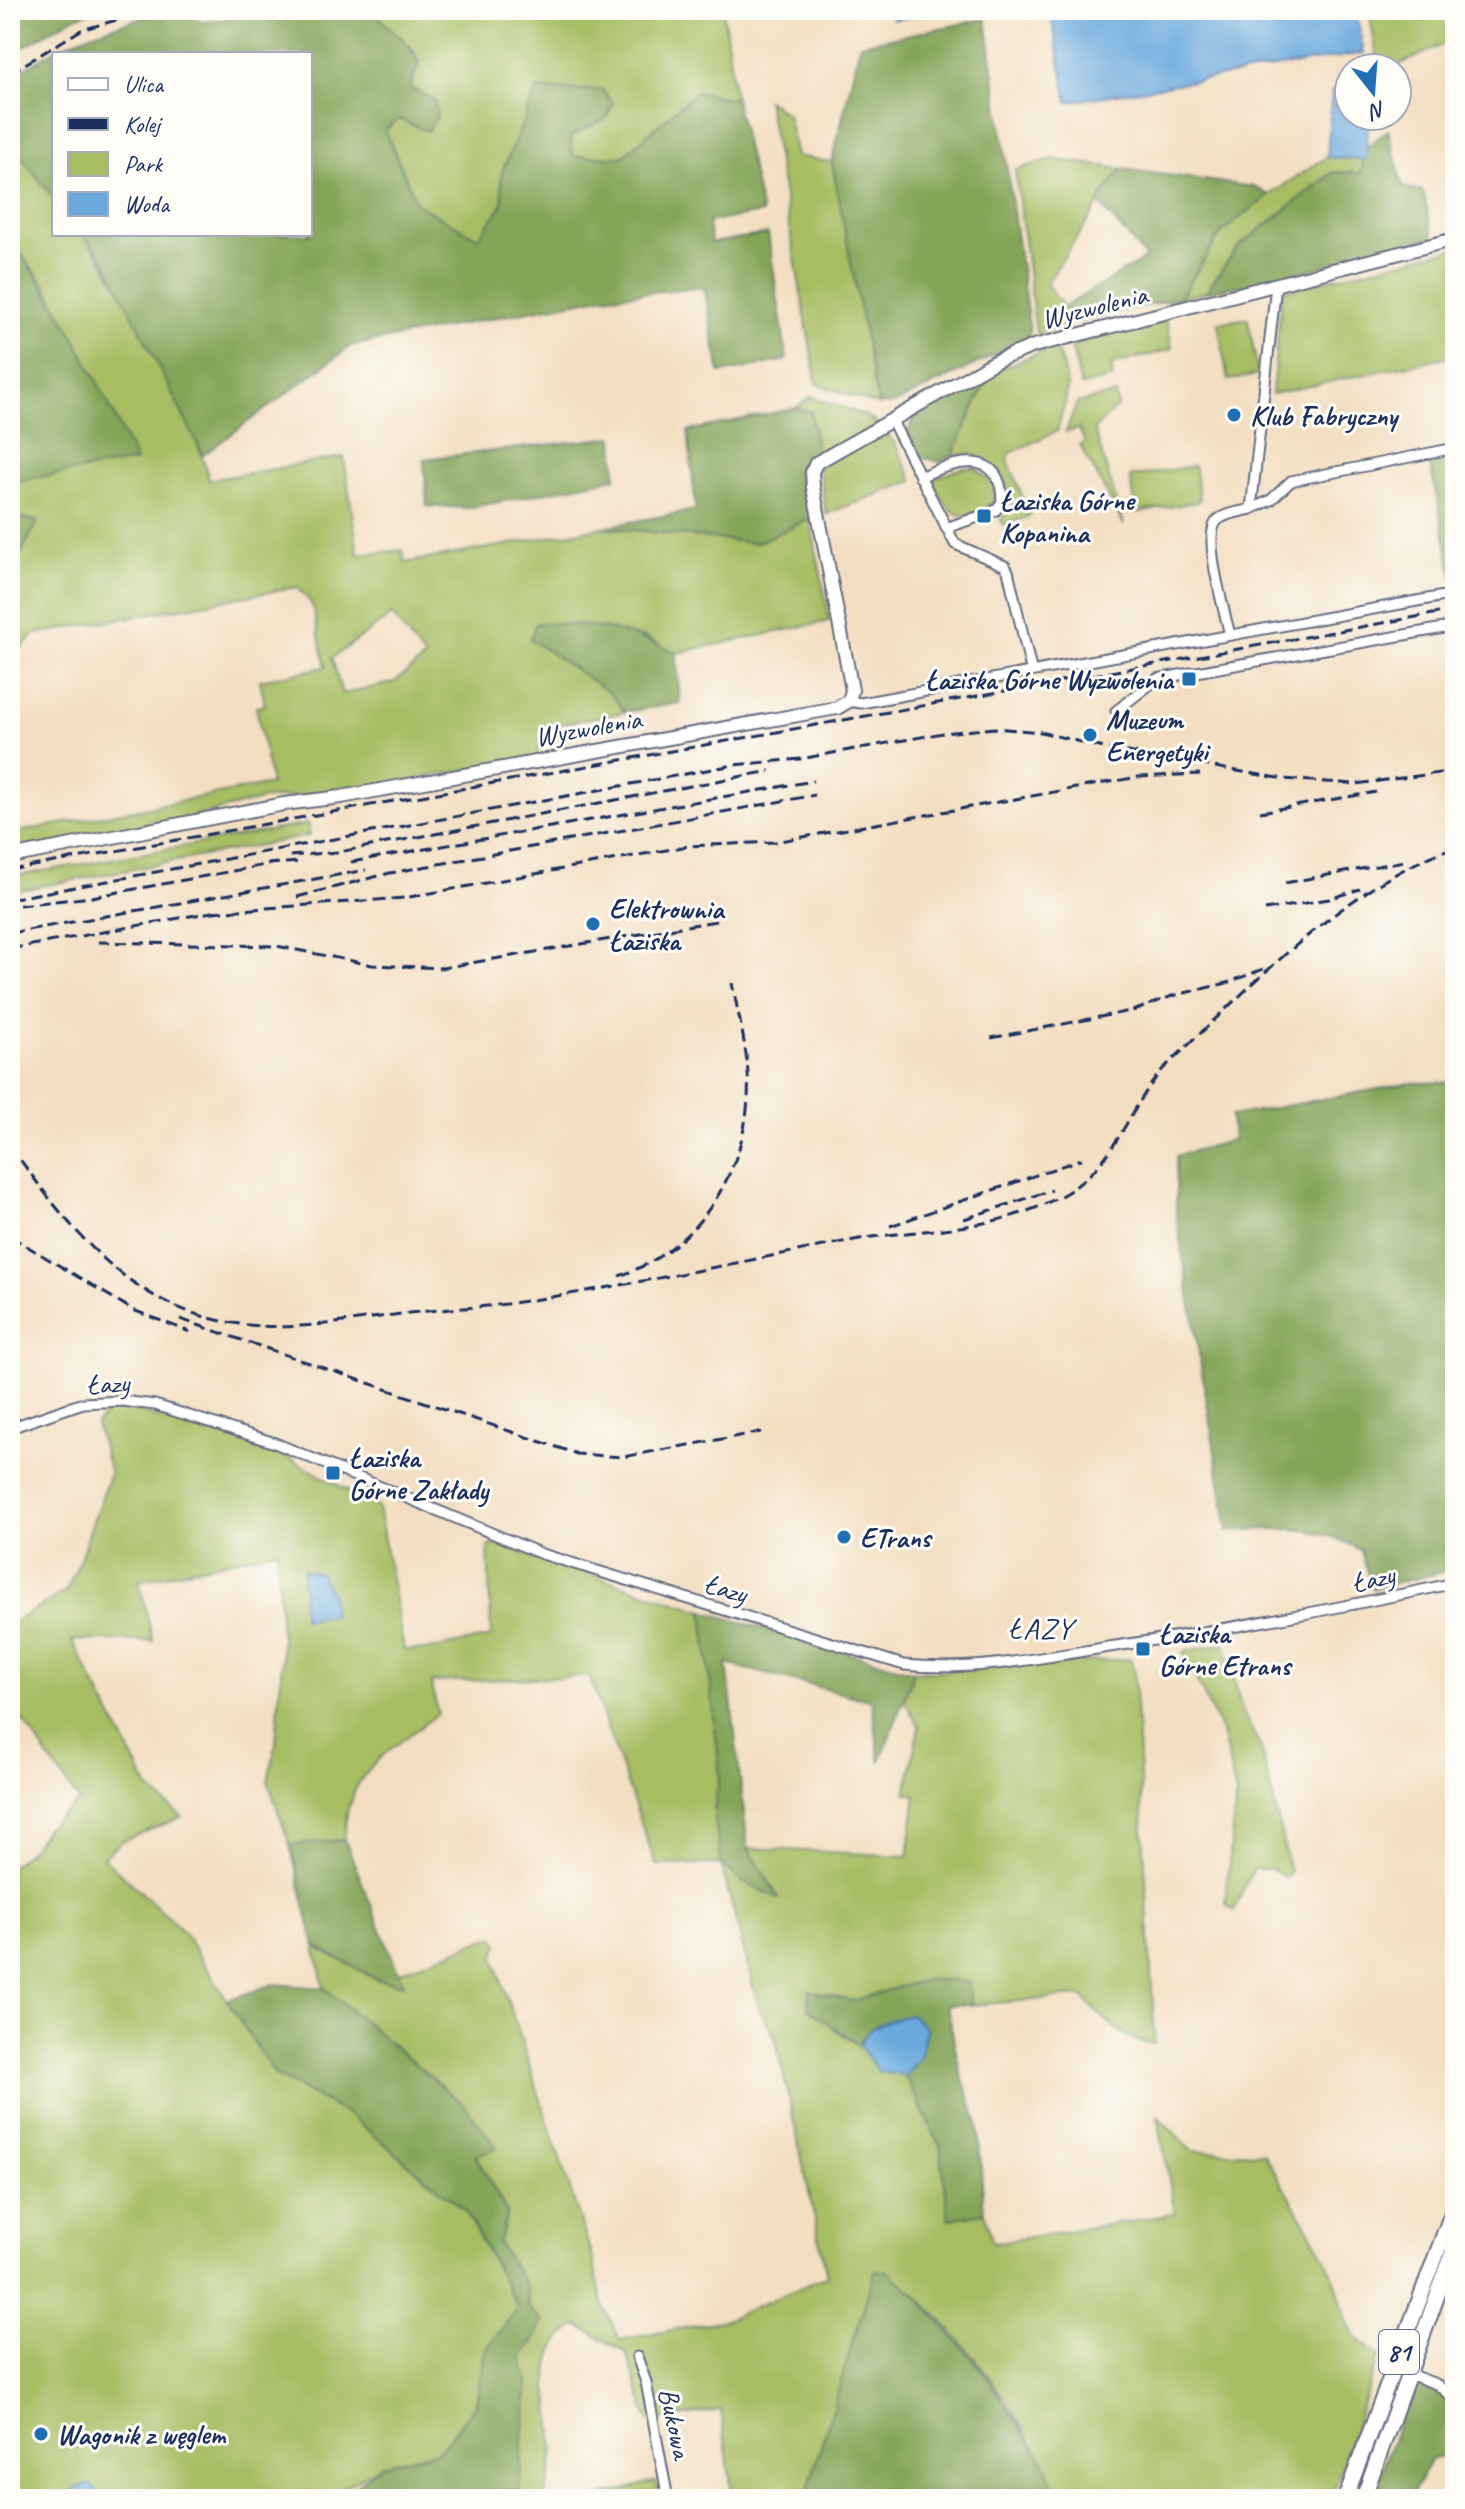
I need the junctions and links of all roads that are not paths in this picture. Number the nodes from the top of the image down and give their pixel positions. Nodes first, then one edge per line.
1 (1455, 239) edge
2 (1276, 285) junction
3 (892, 421) junction
4 (1455, 448) edge
5 (920, 477) junction
6 (1251, 509) junction
7 (946, 528) junction
8 (1455, 594) edge
9 (1455, 626) edge
10 (1230, 635) junction
11 (1031, 669) junction
12 (849, 701) junction
13 (1116, 711) dead end
14 (10, 857) edge
15 (10, 1428) edge
16 (1455, 1583) edge
17 (1455, 2205) edge
18 (1455, 2247) edge
19 (637, 2357) dead end
20 (1409, 2374) junction
21 (1455, 2399) edge
22 (668, 2499) edge
23 (1345, 2499) edge
24 (1363, 2499) edge

1 - 2 street, Wyzwolenia
2 - 3 street, Wyzwolenia
2 - 6 street
3 - 5 street
3 - 12 street, Wyzwolenia
4 - 6 street
5 - 7 street
5 - 7 street
6 - 10 street
7 - 11 street
8 - 10 street
9 - 13 street
10 - 11 street
11 - 12 street
12 - 14 street, Wyzwolenia
15 - 16 street, Łazy
17 - 23 main road, 81
18 - 20 main road, 81
19 - 22 street, Bukowa
20 - 21 street
20 - 24 main road, 81

